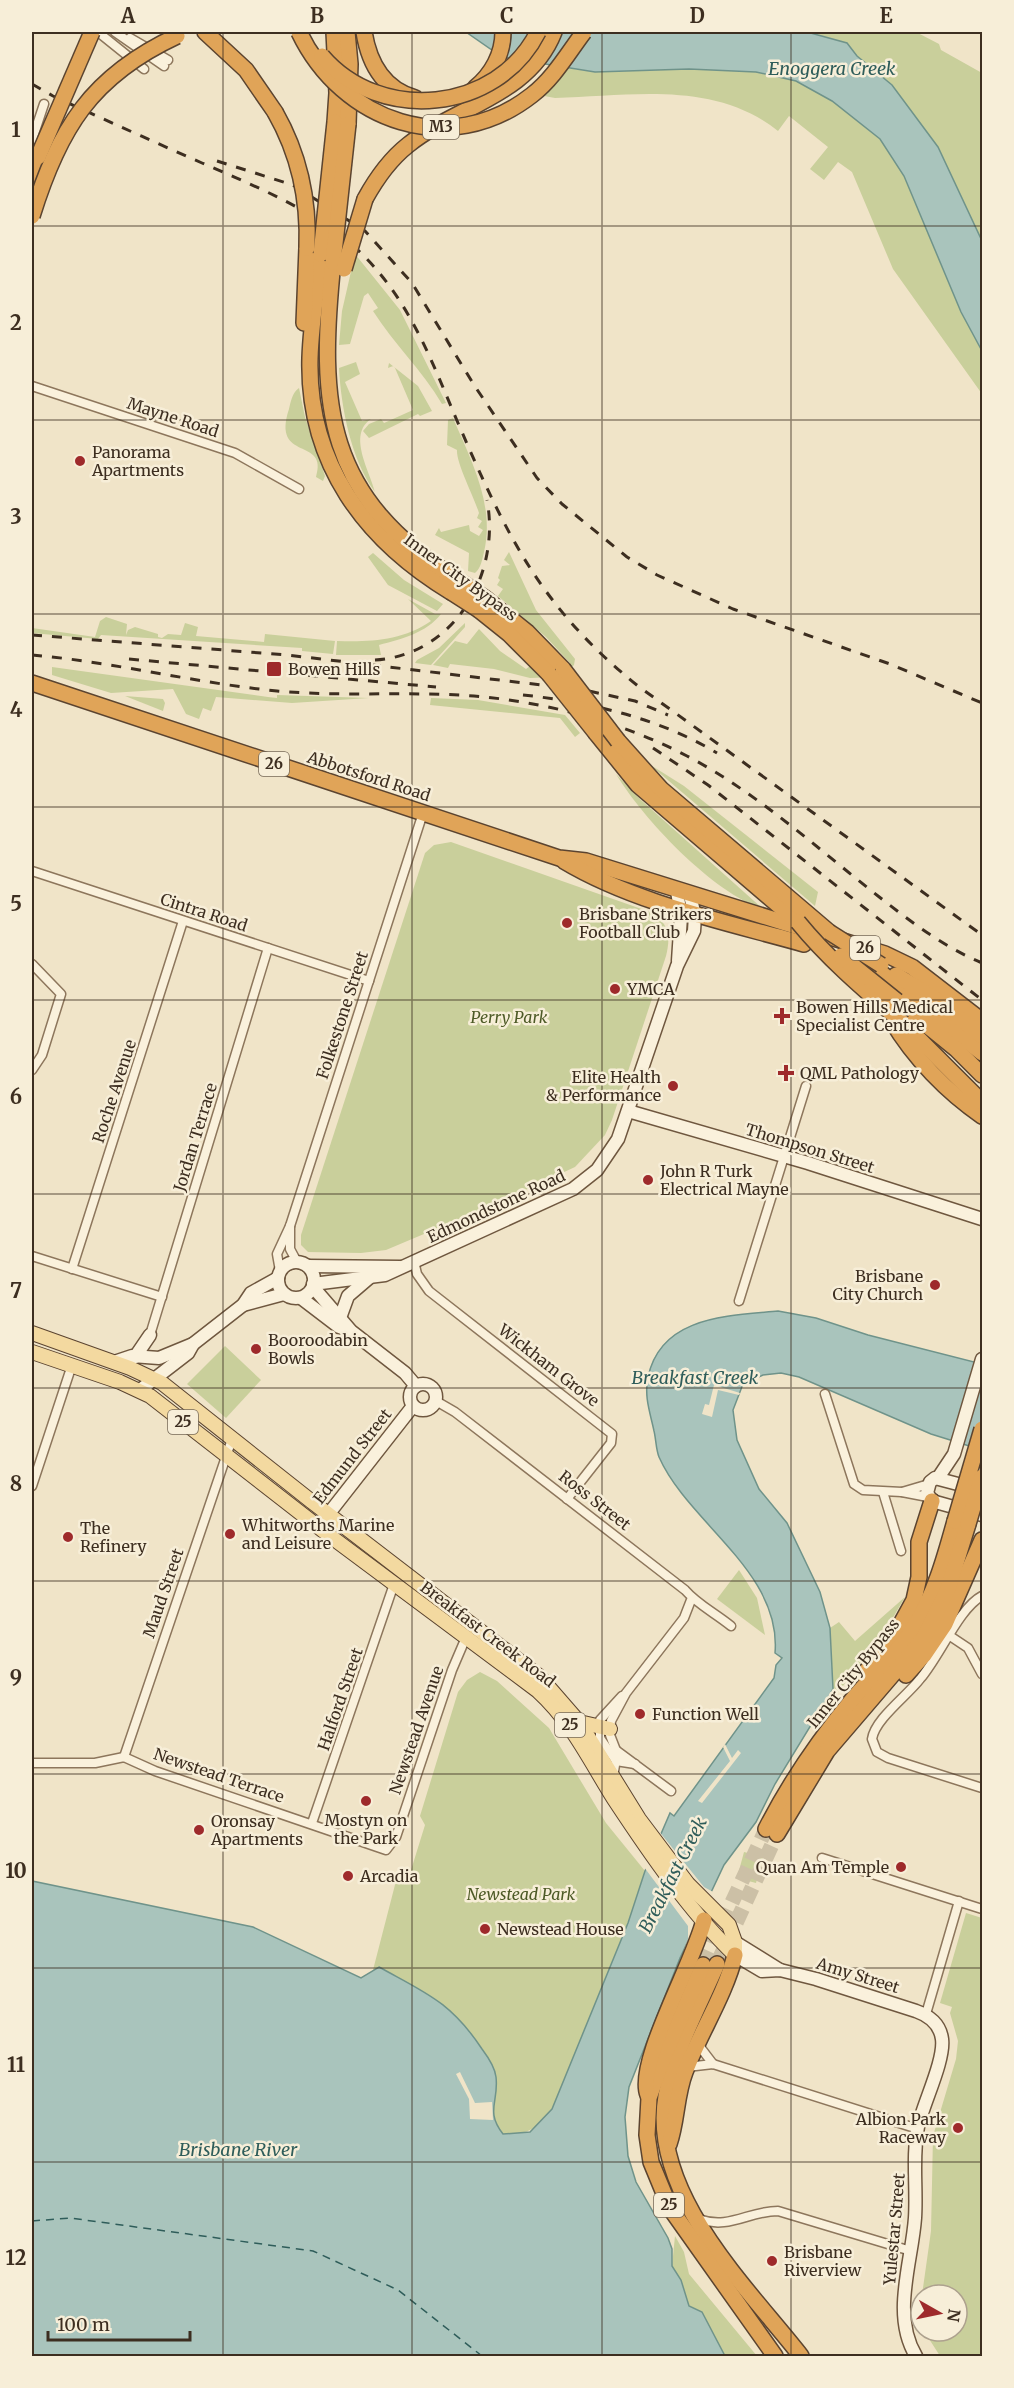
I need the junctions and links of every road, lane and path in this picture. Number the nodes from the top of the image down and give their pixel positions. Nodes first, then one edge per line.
1 (92, 32) edge
2 (98, 32) edge
3 (115, 32) edge
4 (189, 32) edge
5 (205, 32) edge
6 (299, 32) edge
7 (305, 32) edge
8 (334, 32) edge
9 (347, 32) edge
10 (364, 32) edge
11 (503, 32) edge
12 (538, 32) edge
13 (554, 32) edge
14 (584, 32) edge
15 (166, 63) dead end
16 (144, 69) dead end
17 (44, 104) dead end
18 (341, 123) junction
19 (32, 140) edge
20 (32, 177) edge
21 (32, 216) edge
22 (326, 258) junction
23 (32, 386) edge
24 (299, 489) dead end
25 (455, 586) junction
26 (556, 671) junction
27 (32, 683) edge
28 (423, 813) junction
29 (559, 858) junction
30 (32, 871) edge
31 (684, 893) junction
32 (688, 911) junction
33 (795, 920) junction
34 (183, 921) junction
35 (825, 928) junction
36 (804, 944) dead end
37 (268, 948) junction
38 (32, 964) edge
39 (369, 981) junction
40 (982, 1021) edge
41 (898, 1022) junction
42 (982, 1036) edge
43 (982, 1053) edge
44 (32, 1070) edge
45 (982, 1076) edge
46 (806, 1086) dead end
47 (982, 1102) edge
48 (628, 1111) junction
49 (982, 1116) edge
50 (784, 1156) junction
51 (982, 1219) edge
52 (290, 1226) junction
53 (32, 1256) edge
54 (414, 1261) junction
55 (302, 1264) junction
56 (400, 1267) junction
57 (72, 1269) junction
58 (279, 1274) junction
59 (369, 1278) junction
60 (313, 1285) junction
61 (284, 1294) junction
62 (162, 1298) junction
63 (301, 1298) junction
64 (739, 1301) dead end
65 (243, 1305) junction
66 (340, 1318) junction
67 (351, 1331) junction
68 (32, 1334) edge
69 (150, 1335) joint
70 (193, 1344) junction
71 (32, 1352) edge
72 (135, 1357) junction
73 (982, 1359) edge
74 (114, 1362) junction
75 (72, 1365) junction
76 (156, 1379) junction
77 (416, 1386) junction
78 (140, 1390) junction
79 (825, 1394) dead end
80 (436, 1401) junction
81 (413, 1406) junction
82 (982, 1429) edge
83 (232, 1439) junction
84 (954, 1454) junction
85 (226, 1455) junction
86 (982, 1477) edge
87 (934, 1481) junction
88 (959, 1484) junction
89 (32, 1486) edge
90 (982, 1491) edge
91 (883, 1492) junction
92 (902, 1492) junction
93 (567, 1499) junction
94 (931, 1499) junction
95 (328, 1514) junction
96 (982, 1515) edge
97 (962, 1523) junction
98 (318, 1527) junction
99 (982, 1540) edge
100 (901, 1551) dead end
101 (394, 1584) junction
102 (982, 1596) edge
103 (691, 1600) junction
104 (473, 1624) junction
105 (731, 1626) dead end
106 (950, 1636) junction
107 (465, 1638) junction
108 (982, 1674) edge
109 (887, 1683) junction
110 (842, 1712) junction
111 (579, 1722) junction
112 (604, 1728) junction
113 (617, 1751) junction
114 (124, 1758) junction
115 (616, 1761) junction
116 (32, 1763) edge
117 (635, 1764) junction
118 (613, 1778) junction
119 (982, 1788) edge
120 (671, 1791) dead end
121 (312, 1822) junction
122 (645, 1836) junction
123 (391, 1846) joint
124 (822, 1858) dead end
125 (959, 1901) junction
126 (982, 1909) edge
127 (708, 1914) junction
128 (735, 1949) junction
129 (926, 2014) junction
130 (698, 2043) junction
131 (713, 2064) junction
132 (687, 2067) junction
133 (649, 2098) junction
134 (918, 2129) junction
135 (668, 2147) junction
136 (696, 2218) junction
137 (911, 2251) junction
138 (775, 2356) edge
139 (801, 2356) edge
140 (916, 2356) edge

1 - 20 highway, bridge
2 - 16 street
3 - 15 street
4 - 21 highway, bridge
5 - 22 highway, bridge
6 - 14 highway, M3, bridge
7 - 12 highway, bridge
8 - 18 highway, Inner City Bypass
9 - 18 highway, Inner City Bypass
10 - 11 highway, bridge
13 - 22 highway, bridge
17 - 19 street
18 - 22 highway, Inner City Bypass, bridge
22 - 25 highway, Inner City Bypass
22 - 25 highway, Inner City Bypass
23 - 24 street, Mayne Road
25 - 26 highway, Inner City Bypass, bridge
26 - 33 highway, Inner City Bypass, bridge
26 - 35 highway, Inner City Bypass, bridge
27 - 28 highway, Abbotsford Road / 26
28 - 29 highway, Abbotsford Road / 26
28 - 39 street, Folkestone Street
29 - 31 highway, Abbotsford Road / 26
29 - 32 highway, Abbotsford Road / 26
30 - 34 street, Cintra Road
31 - 32 street
31 - 40 highway, Abbotsford Road / 26
32 - 36 highway, Abbotsford Road / 26
32 - 48 street, Edmondstone Road
33 - 41 highway, bridge
33 - 45 highway, Inner City Bypass, bridge
34 - 37 street, Cintra Road
34 - 57 street, Roche Avenue
35 - 42 highway, bridge
35 - 43 highway, Inner City Bypass, bridge
37 - 39 street, Cintra Road
37 - 62 street, Jordan Terrace
38 - 44 street
39 - 52 street, Folkestone Street
41 - 47 highway
41 - 49 highway
46 - 50 street
48 - 50 street, Thompson Street
48 - 54 street, Edmondstone Road
50 - 51 street, Thompson Street
50 - 64 street
52 - 55 street, Folkestone Street
52 - 58 street, Folkestone Street
53 - 57 street
54 - 56 street, Edmondstone Road
54 - 93 street, Wickham Grove
55 - 56 street, Edmondstone Road
55 - 58 street
55 - 60 street
56 - 59 street, Edmondstone Road
57 - 62 street
58 - 61 street
58 - 65 street
59 - 60 street, Edmondstone Road
59 - 66 street
60 - 63 street
60 - 66 street
61 - 63 street
61 - 65 street
62 - 69 street, Jordan Terrace
63 - 67 street
65 - 70 street
66 - 67 street
67 - 77 street
68 - 74 main road, Breakfast Creek Road / 25
69 - 72 street
70 - 72 street
70 - 76 street
71 - 75 main road, Breakfast Creek Road / 25
72 - 74 street
73 - 84 street
74 - 76 main road, Breakfast Creek Road / 25
75 - 78 main road, Breakfast Creek Road / 25
75 - 89 street
76 - 78 street
76 - 83 main road, Breakfast Creek Road / 25
77 - 80 street
77 - 81 street
78 - 85 main road, Breakfast Creek Road / 25
79 - 91 street
80 - 81 street
80 - 93 street, Ross Street
81 - 95 street, Edmund Street
82 - 97 highway, Inner City Bypass, bridge
83 - 85 street, Maud Street
83 - 95 main road, Breakfast Creek Road / 25
84 - 87 street
84 - 88 street
85 - 98 main road, Breakfast Creek Road / 25
85 - 114 street, Maud Street
86 - 97 highway, Inner City Bypass, bridge
87 - 88 street
87 - 92 street
87 - 94 street
88 - 90 street
91 - 92 street
91 - 100 street
92 - 94 street
93 - 103 street, Ross Street
94 - 96 street
94 - 110 highway
95 - 98 street, Edmund Street
95 - 104 main road, Breakfast Creek Road / 25
97 - 109 highway, Inner City Bypass
97 - 110 highway, Inner City Bypass
98 - 101 main road, Breakfast Creek Road / 25
99 - 109 highway
101 - 107 main road, Breakfast Creek Road / 25
101 - 121 street, Halford Street
102 - 106 street
103 - 105 street, Ross Street
103 - 112 street
104 - 107 street, Newstead Avenue
104 - 111 main road, Breakfast Creek Road / 25
106 - 108 street
106 - 119 street
107 - 122 main road, Breakfast Creek Road / 25
107 - 123 street, Newstead Avenue
109 - 110 highway, Inner City Bypass
111 - 112 main road
111 - 118 main road, Breakfast Creek Road / 25
112 - 113 street
112 - 115 street
113 - 115 street
113 - 117 street
114 - 116 street
114 - 121 street, Newstead Terrace
115 - 117 street
115 - 118 street
117 - 120 street
118 - 122 main road, Breakfast Creek Road / 25
121 - 123 street, Newstead Terrace
122 - 127 main road, Breakfast Creek Road / 25
124 - 125 street
125 - 126 street
125 - 129 street
127 - 128 main road, Breakfast Creek Road
127 - 133 highway, 25
128 - 129 street, Amy Street
128 - 130 highway, 25
129 - 134 street, Yulestar Street
130 - 131 street
130 - 132 highway, 25
131 - 132 street
131 - 134 street
132 - 135 highway, 25
133 - 135 highway
133 - 138 highway, 25
134 - 137 street, Yulestar Street
135 - 136 highway, 25
136 - 137 street
136 - 139 highway, 25
137 - 140 street, Yulestar Street

